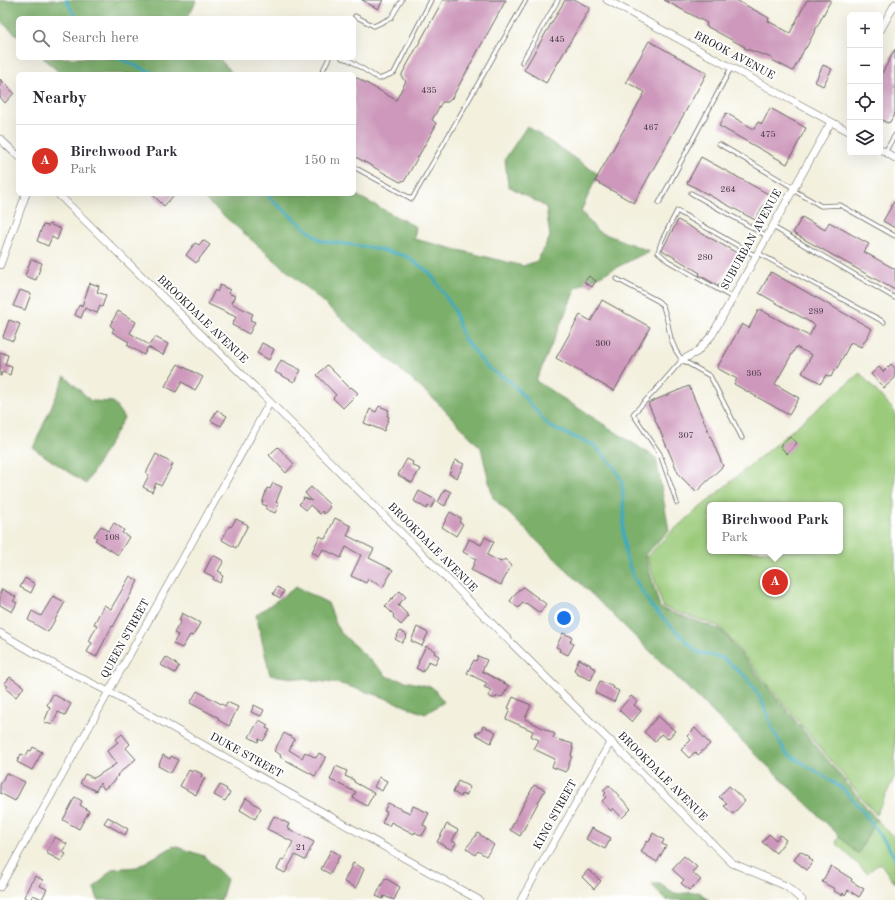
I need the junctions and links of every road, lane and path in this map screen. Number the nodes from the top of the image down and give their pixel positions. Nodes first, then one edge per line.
1 (402, 0) edge
2 (431, 0) edge
3 (526, 0) edge
4 (558, 0) edge
5 (607, 0) edge
6 (895, 4) edge
7 (356, 17) edge
8 (883, 25) edge
9 (328, 60) edge
10 (349, 60) edge
11 (522, 62) dead end
12 (731, 68) junction
13 (322, 72) edge
14 (831, 122) junction
15 (847, 130) edge
16 (895, 135) edge
17 (0, 139) edge
18 (719, 144) dead end
19 (883, 151) edge
20 (16, 154) edge
21 (895, 158) edge
22 (356, 168) edge
23 (794, 189) junction
24 (691, 193) dead end
25 (25, 196) edge
26 (60, 196) edge
27 (659, 203) dead end
28 (773, 227) junction
29 (767, 236) junction
30 (895, 236) edge
31 (757, 254) junction
32 (0, 265) edge
33 (618, 279) dead end
34 (733, 298) junction
35 (895, 298) edge
36 (884, 322) dead end
37 (682, 360) junction
38 (270, 402) junction
39 (742, 438) dead end
40 (678, 503) dead end
41 (0, 633) edge
42 (109, 692) junction
43 (611, 741) junction
44 (0, 887) edge
45 (479, 900) edge
46 (521, 900) edge
47 (802, 900) edge

1 - 7 lane
2 - 10 lane
3 - 22 lane
4 - 11 lane
5 - 12 street, BROOK AVENUE
6 - 8 street
9 - 13 lane
12 - 14 street, BROOK AVENUE
12 - 27 lane
14 - 15 street, BROOK AVENUE
14 - 23 street, SUBURBAN AVENUE
16 - 19 lane
17 - 20 street
18 - 23 lane
19 - 21 street
23 - 28 street, SUBURBAN AVENUE
23 - 30 lane
24 - 29 lane
25 - 32 street
26 - 38 street, BROOKDALE AVENUE
28 - 29 street, SUBURBAN AVENUE
28 - 35 lane
29 - 31 street, SUBURBAN AVENUE
31 - 34 street, SUBURBAN AVENUE
31 - 34 lane
31 - 36 lane
33 - 37 lane
34 - 37 street, SUBURBAN AVENUE
37 - 39 lane
37 - 40 lane
38 - 42 street, QUEEN STREET
38 - 43 street, BROOKDALE AVENUE
41 - 42 street, DUKE STREET
42 - 44 street, QUEEN STREET
42 - 45 street, DUKE STREET
43 - 46 street, KING STREET
43 - 47 street, BROOKDALE AVENUE

